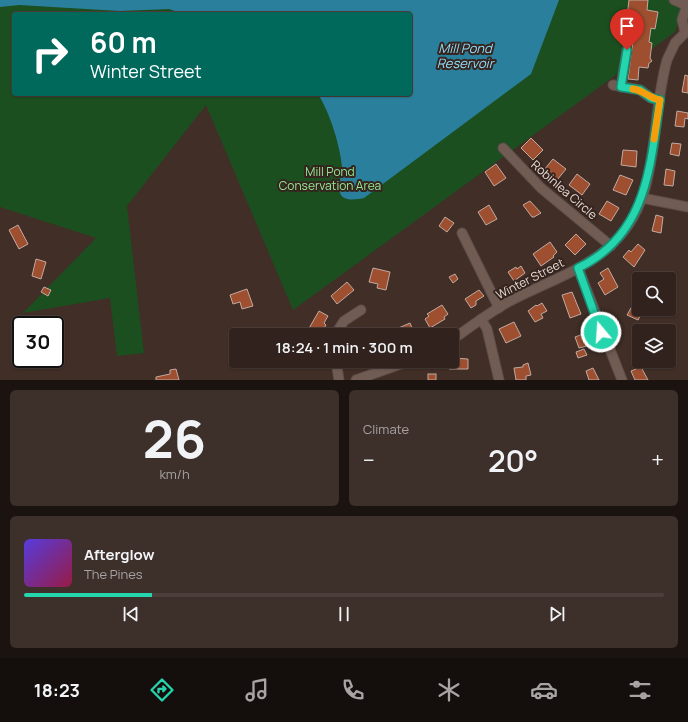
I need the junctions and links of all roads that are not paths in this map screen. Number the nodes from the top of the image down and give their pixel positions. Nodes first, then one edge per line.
1 (674, 0) edge
2 (687, 3) edge
3 (685, 33) edge
4 (627, 50) dead end
5 (660, 100) junction
6 (503, 148) dead end
7 (642, 198) junction
8 (688, 207) edge
9 (462, 233) dead end
10 (611, 246) junction
11 (578, 268) junction
12 (499, 308) junction
13 (361, 310) dead end
14 (481, 319) junction
15 (339, 328) edge
16 (459, 335) edge
17 (337, 368) edge
18 (393, 368) edge
19 (375, 376) edge
20 (339, 380) edge
21 (356, 380) edge
22 (499, 380) edge
23 (622, 380) edge

1 - 2 street
2 - 3 street
3 - 5 street, Winter Street
4 - 5 street
5 - 7 street, Winter Street
6 - 10 street, Robinlea Circle
7 - 8 street
7 - 10 street, Winter Street
9 - 12 street
10 - 11 street, Winter Street
11 - 12 street, Winter Street
11 - 23 street
12 - 14 street, Winter Street
13 - 15 street
14 - 16 street, Winter Street
14 - 22 street
17 - 20 street
18 - 19 street
19 - 21 street

